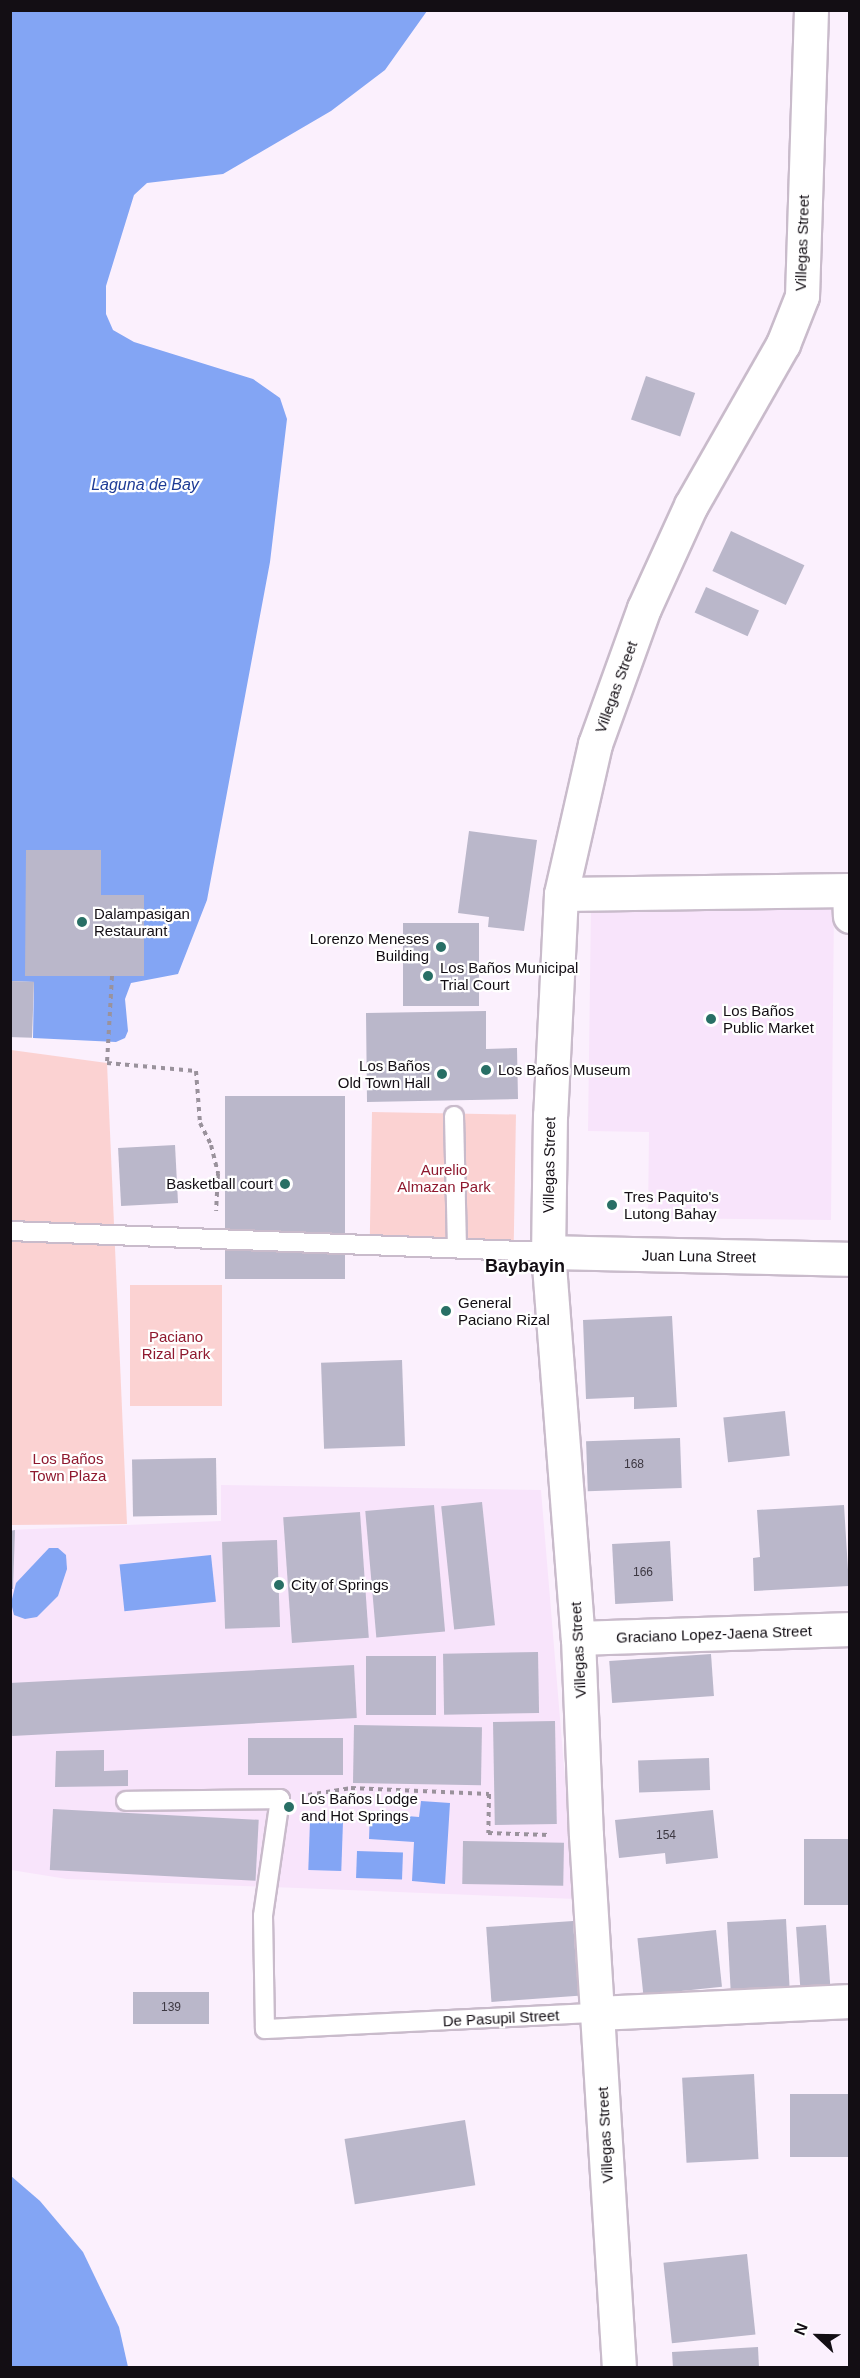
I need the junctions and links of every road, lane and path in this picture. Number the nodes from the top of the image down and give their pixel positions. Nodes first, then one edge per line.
1 (811, 10) edge
2 (561, 894) junction
3 (849, 903) edge
4 (112, 976) dead end
5 (454, 1116) dead end
6 (10, 1231) edge
7 (214, 1239) junction
8 (457, 1248) junction
9 (548, 1251) junction
10 (849, 1259) edge
11 (849, 1629) edge
12 (578, 1638) junction
13 (280, 1799) junction
14 (126, 1801) dead end
15 (585, 1835) junction
16 (849, 2001) edge
17 (598, 2013) junction
18 (619, 2367) edge

1 - 2 street, Villegas Street
2 - 3 street
2 - 9 street, Villegas Street
4 - 7 path
5 - 8 lane
6 - 7 lane
7 - 8 lane
8 - 9 lane
9 - 10 street, Juan Luna Street
9 - 12 street, Villegas Street
11 - 12 street, Graciano Lopez-Jaena Street
12 - 15 street, Villegas Street
13 - 14 lane
13 - 15 path
13 - 17 lane, De Pasupil Street
15 - 17 street, Villegas Street
16 - 17 street, De Pasupil Street
17 - 18 street, Villegas Street

